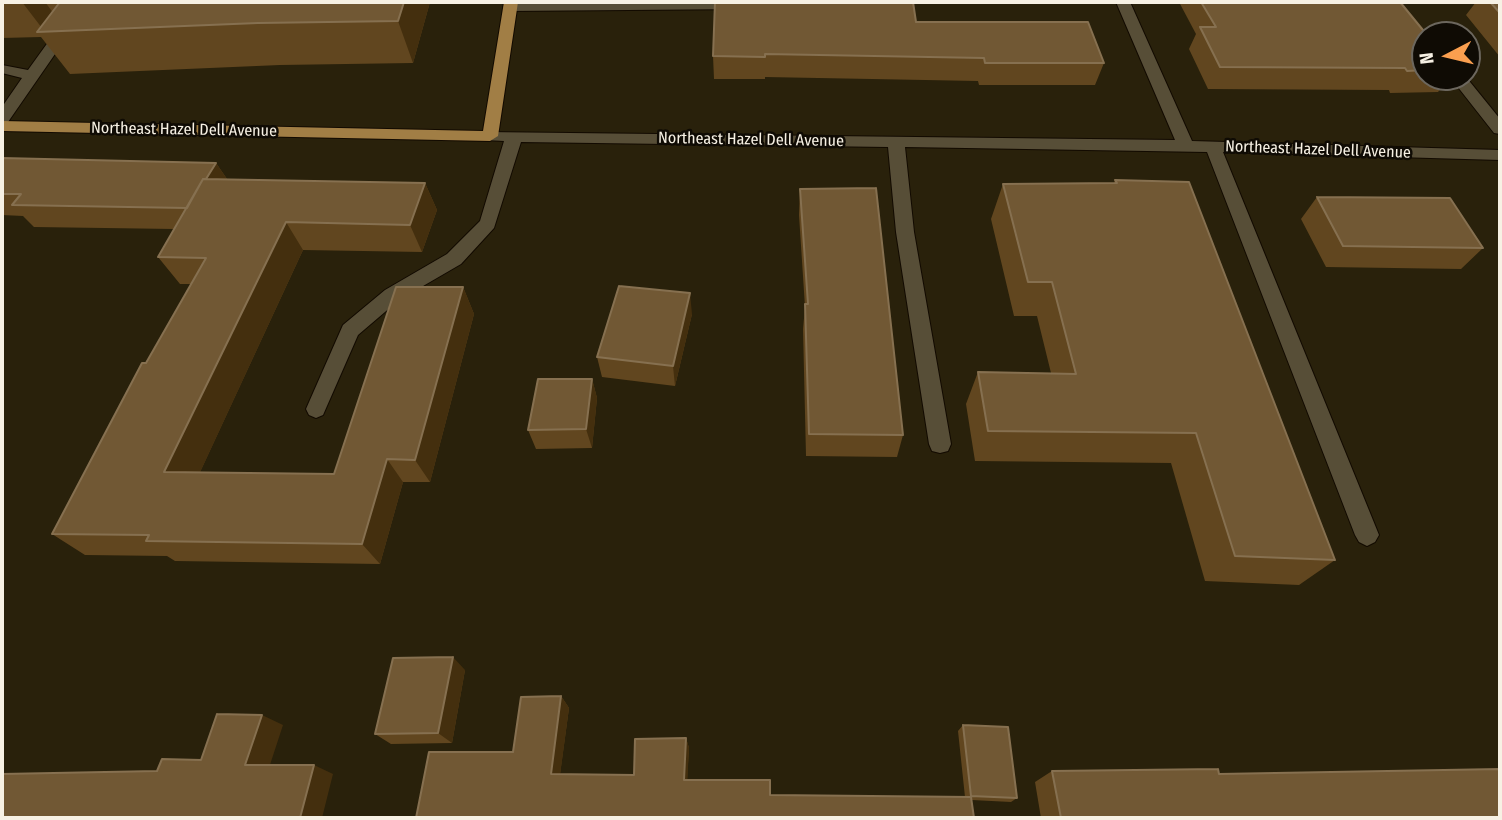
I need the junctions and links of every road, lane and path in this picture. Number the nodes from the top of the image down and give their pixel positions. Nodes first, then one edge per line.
1 (85, 2) edge
2 (1123, 2) edge
3 (511, 4) edge
4 (756, 6) edge
5 (2, 69) edge
6 (32, 76) junction
7 (1470, 91) edge
8 (2, 118) edge
9 (2, 126) edge
10 (1500, 128) edge
11 (490, 136) junction
12 (514, 136) junction
13 (896, 142) junction
14 (1186, 146) junction
15 (1213, 147) junction
16 (1500, 155) edge
17 (316, 409) dead end
18 (940, 444) dead end
19 (1367, 536) dead end

1 - 6 street
2 - 14 street
3 - 4 street
3 - 11 main road
5 - 6 street
6 - 8 street
7 - 10 street
9 - 11 main road, Northeast Hazel Dell Avenue
11 - 12 street, Northeast Hazel Dell Avenue
12 - 13 street, Northeast Hazel Dell Avenue
12 - 17 street
13 - 14 street, Northeast Hazel Dell Avenue
13 - 18 street
14 - 15 street, Northeast Hazel Dell Avenue
15 - 16 street, Northeast Hazel Dell Avenue
15 - 19 street

